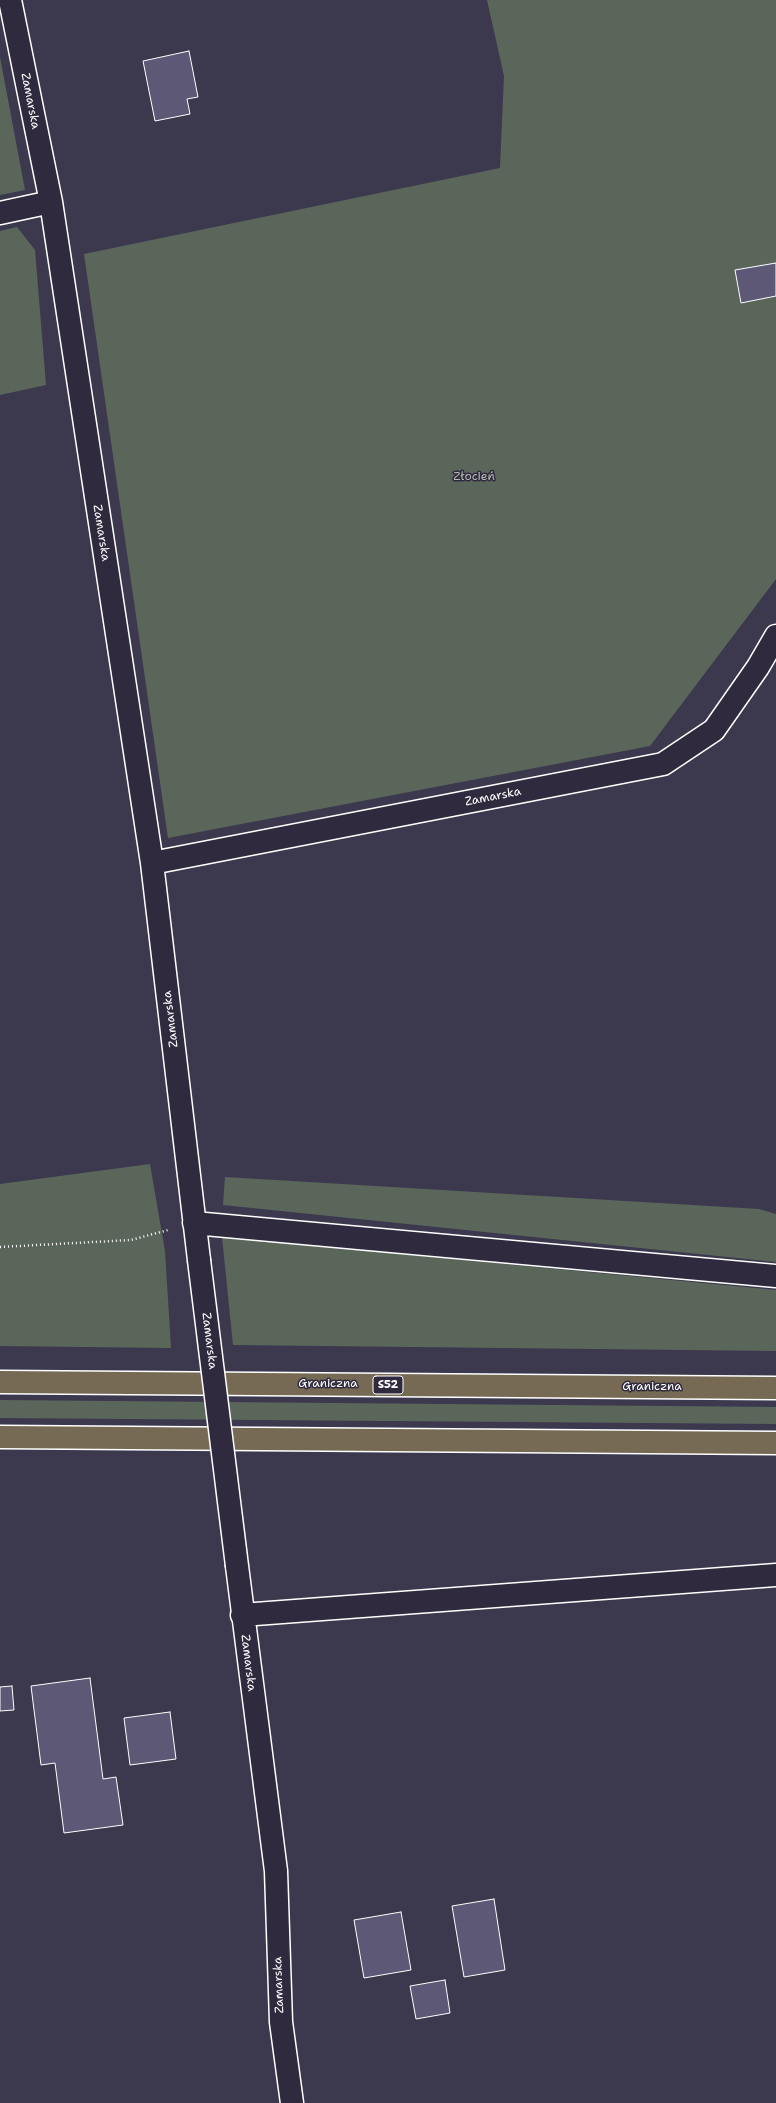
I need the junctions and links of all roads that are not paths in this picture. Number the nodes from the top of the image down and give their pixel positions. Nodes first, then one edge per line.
1 (10, 0) edge
2 (51, 202) junction
3 (0, 213) edge
4 (776, 636) edge
5 (152, 863) junction
6 (194, 1223) junction
7 (776, 1276) edge
8 (0, 1382) edge
9 (776, 1388) edge
10 (0, 1437) edge
11 (776, 1443) edge
12 (776, 1575) edge
13 (242, 1615) junction
14 (292, 2103) edge

1 - 2 street, Zamarska
2 - 3 street
2 - 5 street, Zamarska
4 - 5 street, Zamarska
5 - 6 street, Zamarska
6 - 7 street
6 - 13 street, Zamarska, bridge
8 - 9 highway, Graniczna / S52
10 - 11 highway
12 - 13 street
13 - 14 street, Zamarska

